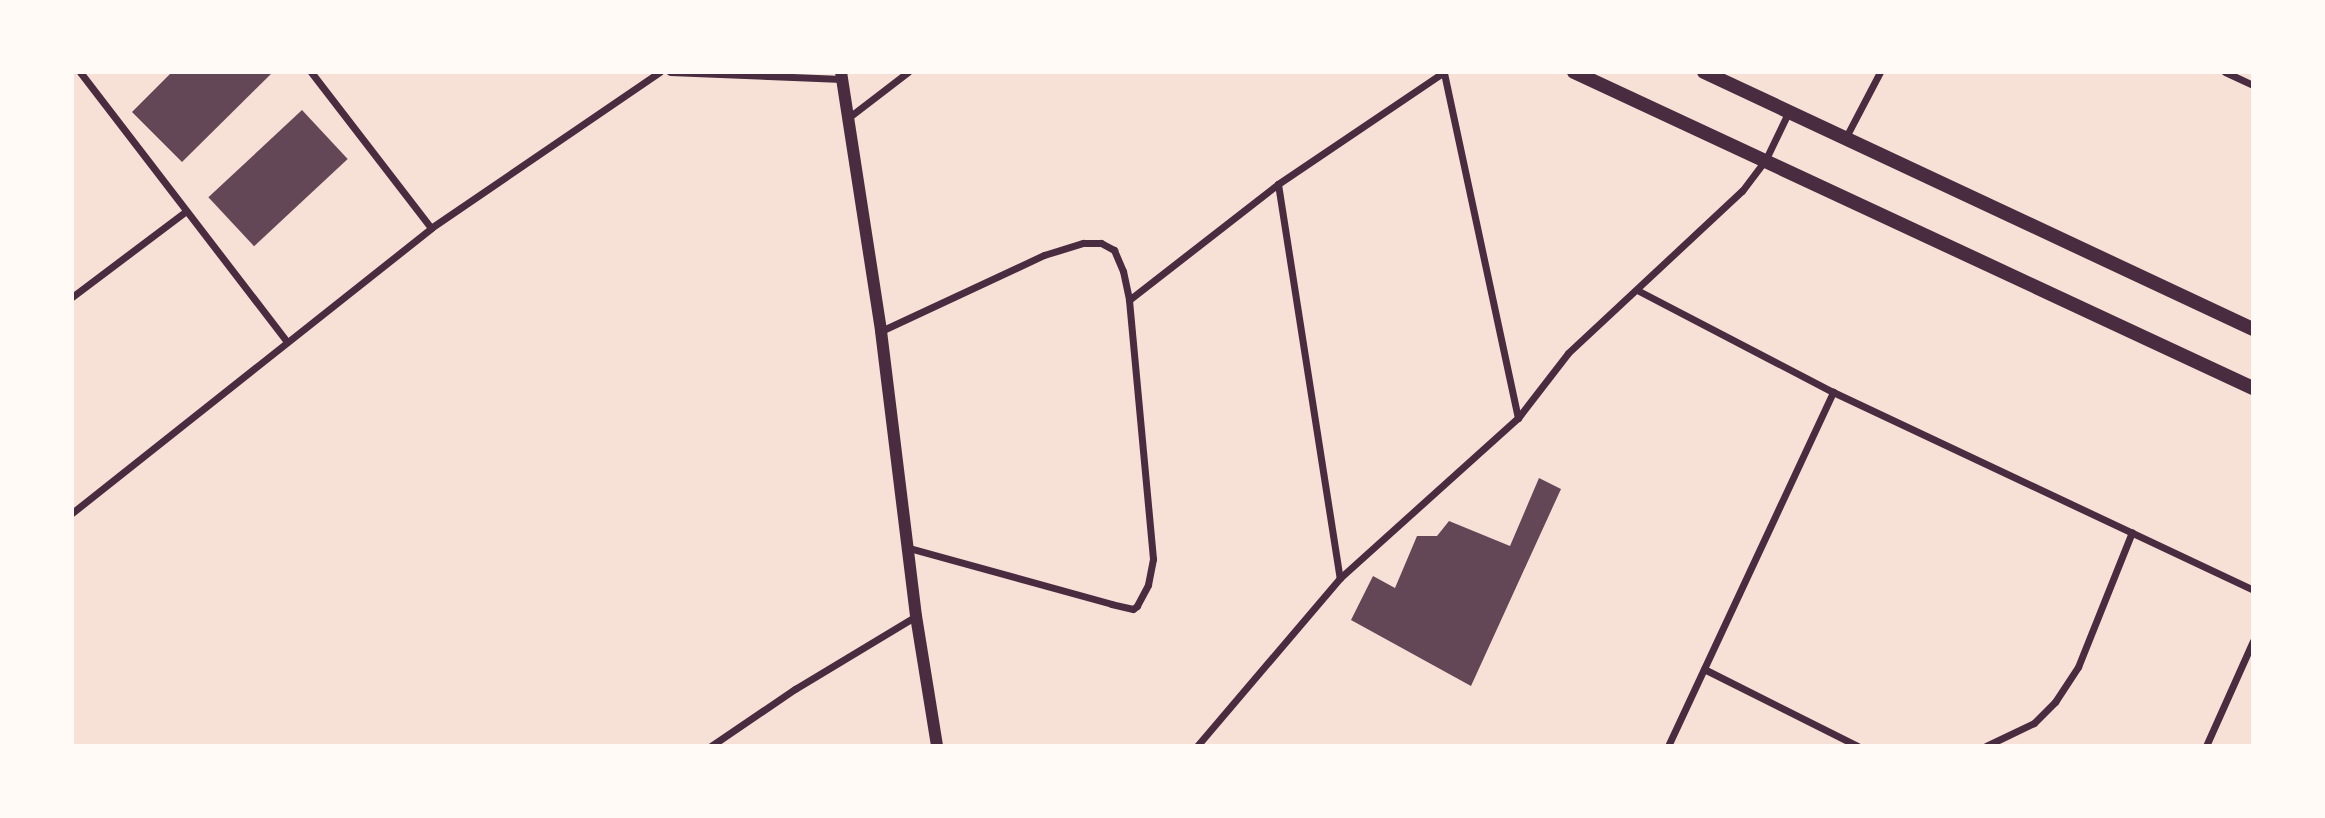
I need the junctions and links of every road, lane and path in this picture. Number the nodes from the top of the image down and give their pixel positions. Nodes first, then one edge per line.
1 (80, 72) edge
2 (311, 72) edge
3 (660, 72) edge
4 (670, 72) edge
5 (908, 72) edge
6 (1444, 72) edge
7 (1574, 72) edge
8 (1704, 72) edge
9 (1880, 72) edge
10 (2225, 72) edge
11 (842, 75) edge
12 (2253, 85) edge
13 (1789, 111) junction
14 (847, 119) junction
15 (1846, 137) junction
16 (1765, 161) junction
17 (1278, 184) junction
18 (186, 211) junction
19 (430, 228) junction
20 (1637, 290) junction
21 (72, 297) edge
22 (1129, 300) junction
23 (2253, 329) edge
24 (881, 331) junction
25 (286, 340) junction
26 (2253, 388) edge
27 (1833, 393) junction
28 (1518, 418) junction
29 (72, 513) edge
30 (2132, 532) junction
31 (908, 548) junction
32 (1340, 578) junction
33 (2253, 590) edge
34 (916, 616) junction
35 (2253, 641) edge
36 (1704, 669) junction
37 (711, 746) edge
38 (937, 746) edge
39 (1197, 746) edge
40 (1668, 746) edge
41 (1857, 746) edge
42 (1986, 746) edge
43 (2206, 746) edge

1 - 18 street
2 - 19 street
3 - 19 street
4 - 11 street
5 - 14 street
6 - 17 street
6 - 28 street
7 - 16 main road
8 - 13 main road
9 - 15 street
10 - 12 street
11 - 14 street
13 - 15 main road
13 - 16 street
14 - 24 street
15 - 23 main road
16 - 20 street
16 - 26 main road
17 - 22 street
17 - 32 street
18 - 21 street
18 - 25 street
19 - 25 street
20 - 27 street
20 - 28 street
22 - 24 street
22 - 31 street
24 - 31 street
25 - 29 street
27 - 30 street
27 - 36 street
28 - 32 street
30 - 33 street
30 - 42 street
31 - 34 street
32 - 39 street
34 - 37 street
34 - 38 street
35 - 43 street
36 - 40 street
36 - 41 street

